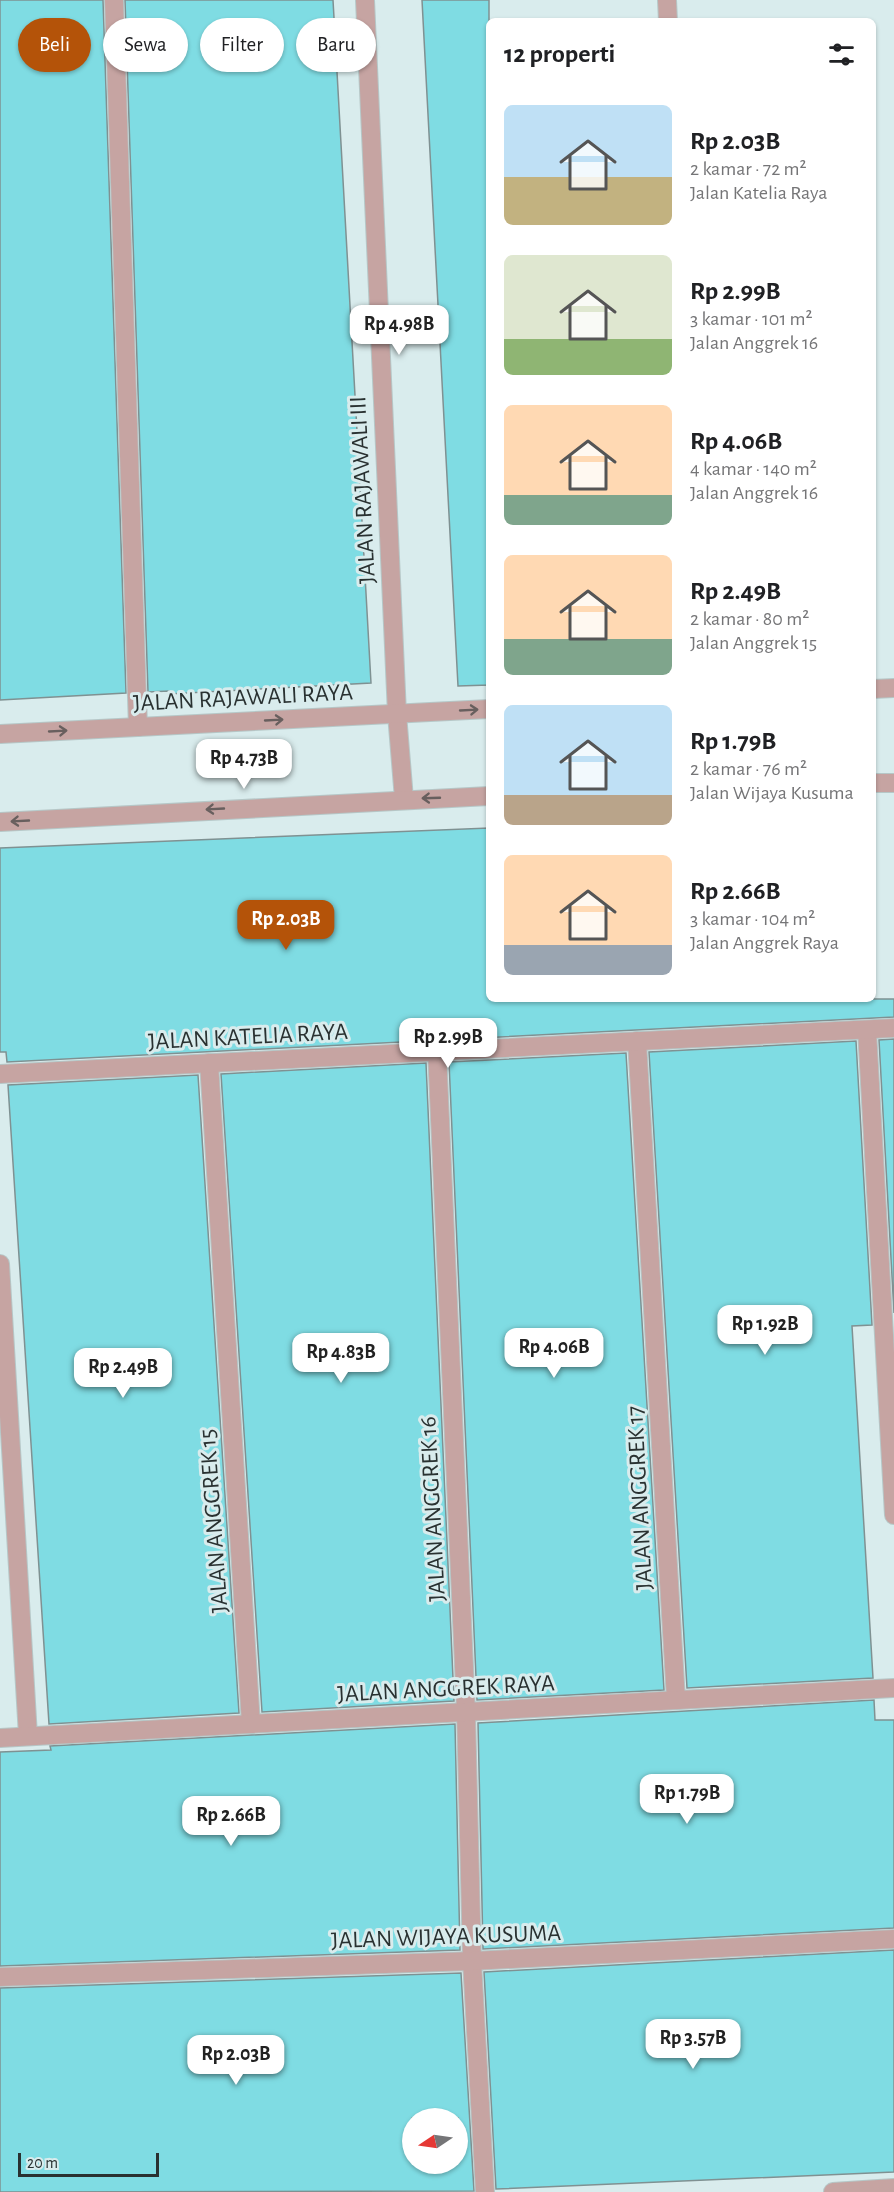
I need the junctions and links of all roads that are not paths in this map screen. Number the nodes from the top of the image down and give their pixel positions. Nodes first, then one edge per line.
1 (114, 0) edge
2 (365, 0) edge
3 (667, 0) edge
4 (668, 18) edge
5 (894, 688) edge
6 (876, 689) edge
7 (486, 709) edge
8 (397, 714) junction
9 (138, 727) junction
10 (0, 734) edge
11 (876, 783) edge
12 (894, 783) edge
13 (486, 796) edge
14 (405, 799) junction
15 (0, 822) edge
16 (894, 1028) edge
17 (867, 1030) junction
18 (638, 1041) junction
19 (437, 1051) junction
20 (208, 1063) junction
21 (0, 1074) edge
22 (0, 1264) edge
23 (894, 1515) edge
24 (894, 1688) edge
25 (676, 1700) junction
26 (466, 1712) junction
27 (251, 1724) junction
28 (28, 1736) junction
29 (0, 1738) edge
30 (894, 1939) edge
31 (472, 1961) junction
32 (0, 1977) edge
33 (894, 2188) edge
34 (485, 2192) edge
35 (833, 2192) edge

1 - 9 street
2 - 8 street, JALAN RAJAWALI III
3 - 4 street
5 - 6 street
8 -> 7 street, JALAN RAJAWALI RAYA
9 -> 8 street, JALAN RAJAWALI RAYA
8 - 14 street, JALAN RAJAWALI III
10 -> 9 street, JALAN RAJAWALI RAYA
11 - 12 street
13 -> 14 street
14 -> 15 street
16 - 17 street, JALAN KATELIA RAYA
17 - 18 street, JALAN KATELIA RAYA
17 - 23 street
18 - 19 street, JALAN KATELIA RAYA
18 - 25 street, JALAN ANGGREK 17
19 - 20 street, JALAN KATELIA RAYA
19 - 26 street, JALAN ANGGREK 16
20 - 21 street, JALAN KATELIA RAYA
20 - 27 street, JALAN ANGGREK 15
22 - 28 street
24 - 25 street, JALAN ANGGREK RAYA
25 - 26 street, JALAN ANGGREK RAYA
26 - 27 street, JALAN ANGGREK RAYA
26 - 31 street, JALAN ANGGREK 16
27 - 28 street, JALAN ANGGREK RAYA
28 - 29 street, JALAN ANGGREK RAYA
30 - 31 street, JALAN WIJAYA KUSUMA
31 - 32 street, JALAN WIJAYA KUSUMA
31 - 34 street, JALAN ANGGREK 16
33 - 35 street

